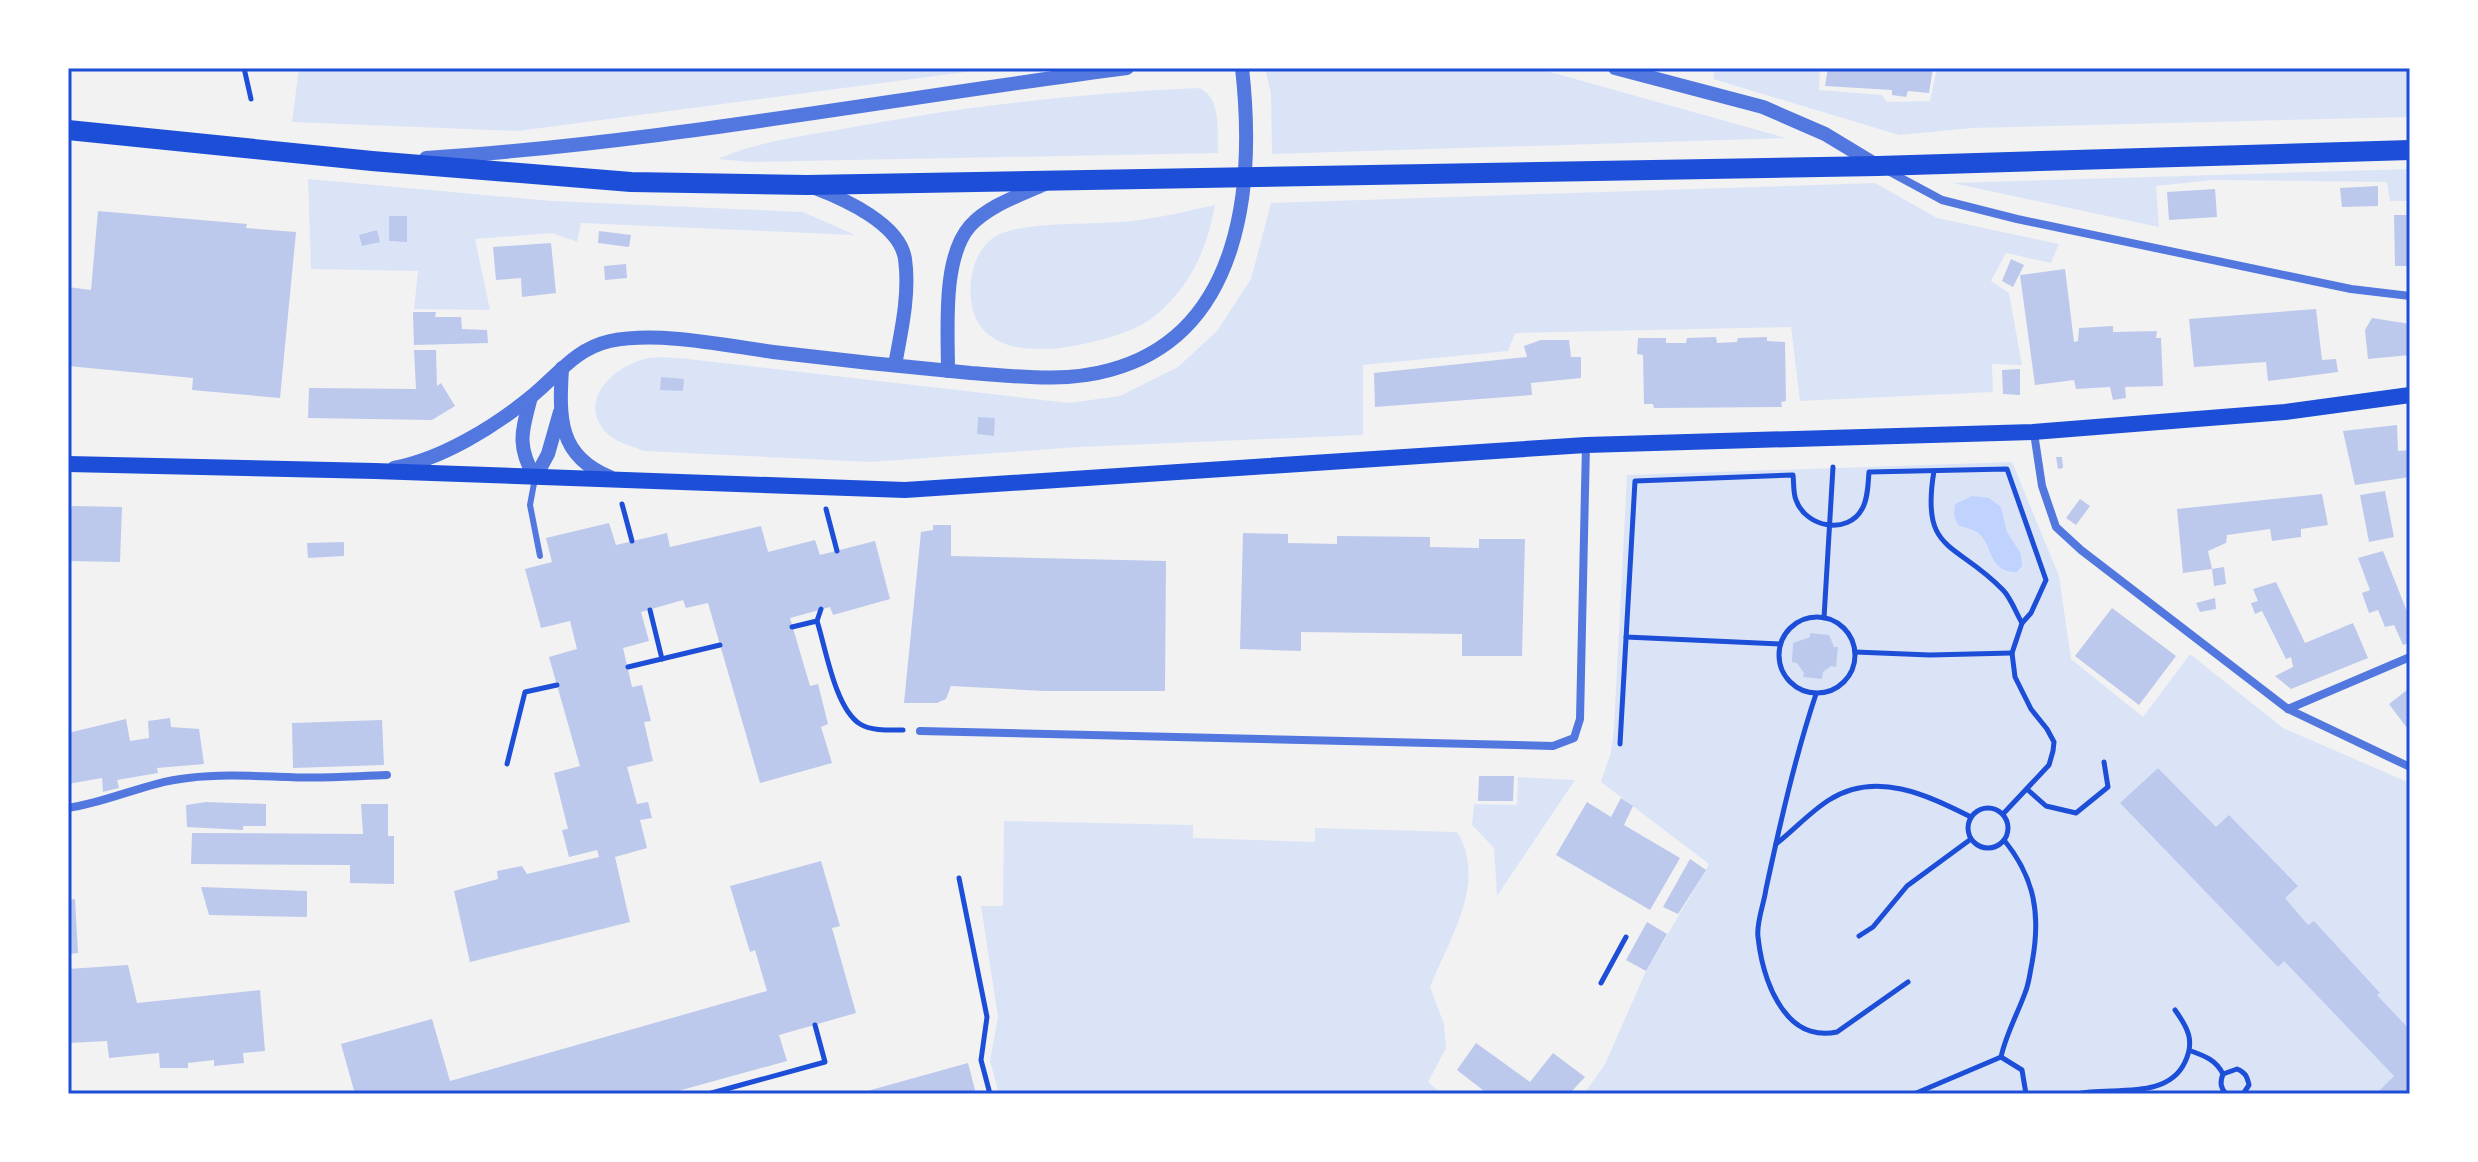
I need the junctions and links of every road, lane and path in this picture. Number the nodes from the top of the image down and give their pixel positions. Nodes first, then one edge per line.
1 (244, 68) edge
2 (1029, 68) edge
3 (1127, 68) edge
4 (1242, 68) edge
5 (1615, 68) edge
6 (1021, 82) junction
7 (251, 99) dead end
8 (68, 130) edge
9 (2410, 150) edge
10 (372, 161) junction
11 (1878, 166) junction
12 (1052, 181) junction
13 (807, 185) junction
14 (2410, 296) edge
15 (895, 365) junction
16 (562, 368) junction
17 (948, 371) junction
18 (2410, 395) edge
19 (531, 397) junction
20 (560, 412) junction
21 (2033, 432) junction
22 (1586, 445) junction
23 (68, 464) edge
24 (1833, 467) dead end
25 (375, 471) junction
26 (1934, 471) junction
27 (535, 478) junction
28 (615, 479) junction
29 (821, 489) junction
30 (1831, 525) junction
31 (632, 541) dead end
32 (837, 551) dead end
33 (540, 556) dead end
34 (821, 609) dead end
35 (650, 610) dead end
36 (1824, 618) junction
37 (817, 621) junction
38 (2022, 623) junction
39 (792, 627) dead end
40 (1626, 637) junction
41 (1780, 644) junction
42 (720, 645) dead end
43 (1855, 652) junction
44 (2012, 653) junction
45 (2410, 657) edge
46 (662, 659) junction
47 (628, 667) dead end
48 (557, 685) dead end
49 (1816, 694) junction
50 (2288, 709) junction
51 (920, 731) joint
52 (1620, 744) dead end
53 (2104, 762) dead end
54 (507, 764) dead end
55 (2410, 767) edge
56 (387, 775) dead end
57 (2028, 790) junction
58 (68, 808) edge
59 (2003, 814) junction
60 (1971, 817) junction
61 (1971, 839) junction
62 (2004, 840) junction
63 (1775, 845) junction
64 (959, 878) dead end
65 (1859, 936) dead end
66 (1626, 937) dead end
67 (1908, 982) dead end
68 (1601, 983) dead end
69 (2175, 1010) dead end
70 (815, 1025) dead end
71 (2191, 1051) junction
72 (2001, 1057) junction
73 (2223, 1074) junction
74 (708, 1094) edge
75 (990, 1094) edge
76 (1914, 1094) edge
77 (2026, 1094) edge
78 (2076, 1094) edge
79 (2226, 1094) edge
80 (2243, 1094) edge

1 - 7 path
2 - 6 street
3 - 6 street
4 - 17 street
5 - 11 street
6 - 10 street
8 - 10 main road
9 - 11 main road
10 - 13 main road
11 - 12 main road
11 - 14 street
12 - 13 main road
12 - 17 street
13 - 15 street
15 - 16 street
15 - 17 street
16 - 19 street
16 - 20 street
18 - 21 main road
19 - 25 street
19 - 27 street
20 - 27 street
20 - 28 street
21 - 22 main road
21 - 50 street
22 - 29 main road
22 - 51 street
23 - 25 main road
24 - 30 path
25 - 27 main road
26 - 30 path
26 - 38 path
26 - 38 path
27 - 28 main road
27 - 33 lane
28 - 29 main road
28 - 31 path
29 - 32 path
30 - 36 path
30 - 40 path
34 - 37 path
35 - 46 path
36 - 41 path
36 - 43 path
37 - 39 path
37 - 51 path
38 - 44 path
40 - 41 path
40 - 52 path
41 - 49 path
42 - 46 path
43 - 44 path
43 - 49 path
44 - 57 path
45 - 50 street
46 - 47 path
48 - 54 path
49 - 63 path
50 - 55 street
53 - 57 path
56 - 58 street
57 - 59 path
59 - 60 path
59 - 62 path
60 - 61 path
60 - 63 path
61 - 62 path
61 - 65 path
62 - 72 path
63 - 67 path
64 - 75 path
66 - 68 path
69 - 71 path
70 - 74 path
71 - 73 path
71 - 78 path
72 - 76 path
72 - 77 path
73 - 79 path
73 - 80 path

